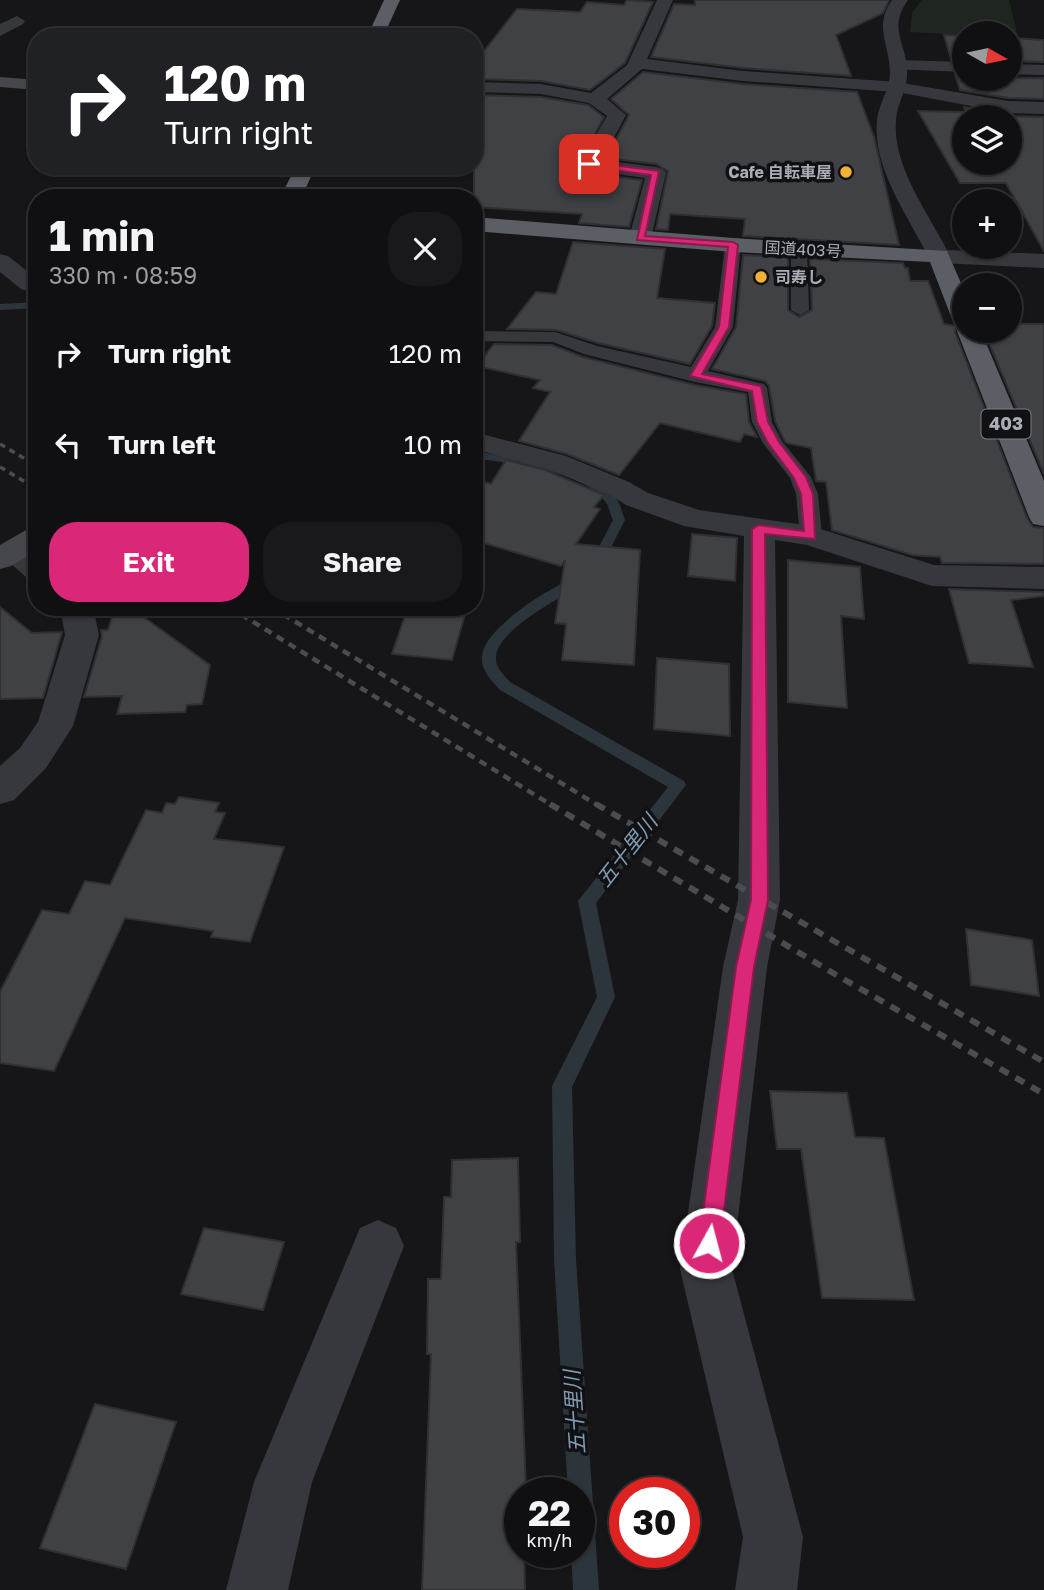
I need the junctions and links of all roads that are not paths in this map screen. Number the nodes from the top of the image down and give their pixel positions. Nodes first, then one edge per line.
1 (392, 0) edge
2 (665, 0) edge
3 (900, 0) edge
4 (17, 21) dead end
5 (379, 28) edge
6 (0, 31) edge
7 (637, 63) junction
8 (898, 65) junction
9 (952, 67) edge
10 (1022, 69) edge
11 (1044, 70) edge
12 (0, 82) edge
13 (28, 84) edge
14 (483, 87) edge
15 (897, 87) junction
16 (595, 99) junction
17 (1044, 108) edge
18 (483, 225) edge
19 (640, 238) junction
20 (733, 245) junction
21 (799, 249) junction
22 (939, 256) junction
23 (0, 261) edge
24 (1044, 261) edge
25 (28, 281) edge
26 (952, 289) edge
27 (800, 310) dead end
28 (483, 336) edge
29 (974, 343) edge
30 (695, 376) junction
31 (483, 442) edge
32 (1044, 517) edge
33 (759, 529) junction
34 (811, 536) junction
35 (1044, 578) edge
36 (78, 616) edge
37 (0, 789) edge
38 (377, 1245) dead end
39 (257, 1590) edge
40 (766, 1590) edge

1 - 5 highway
2 - 7 street
3 - 8 street
4 - 6 street
7 - 15 street
7 - 16 street
8 - 9 street
8 - 15 street
10 - 11 street
12 - 13 main road
14 - 16 street
15 - 17 street
15 - 22 street
16 - 19 street
18 - 19 highway, 国道403号
19 - 20 highway, 国道403号
20 - 21 highway, 国道403号
20 - 30 lane
21 - 22 highway, 国道403号
21 - 27 lane
22 - 24 street
22 - 26 highway
23 - 25 street
28 - 30 lane
29 - 32 highway, 403
30 - 34 lane
31 - 33 street
33 - 34 street
33 - 40 street
34 - 35 street
36 - 37 street
38 - 39 street

